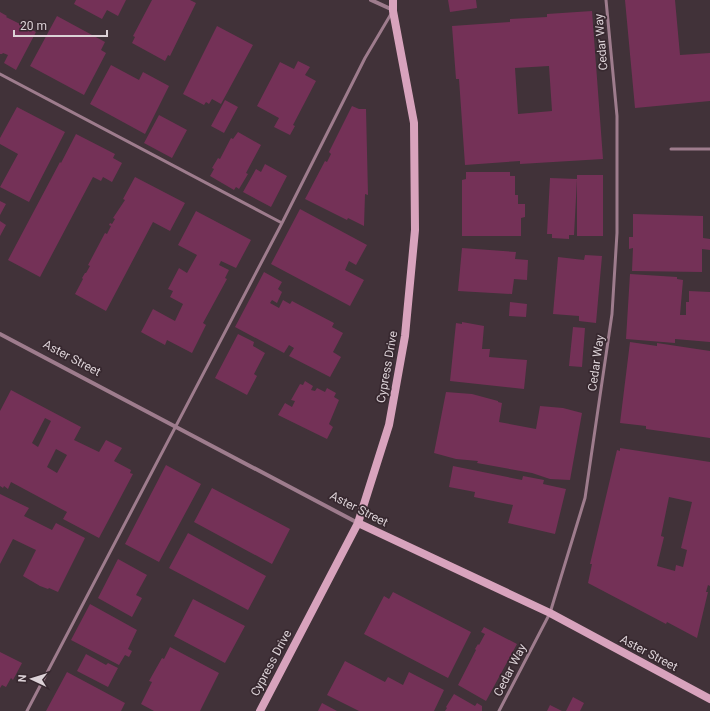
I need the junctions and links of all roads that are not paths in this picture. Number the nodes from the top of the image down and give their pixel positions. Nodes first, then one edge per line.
1 (371, 0) edge
2 (393, 0) edge
3 (606, 0) edge
4 (393, 11) junction
5 (0, 74) edge
6 (671, 149) dead end
7 (710, 149) edge
8 (282, 223) junction
9 (0, 334) edge
10 (176, 426) junction
11 (358, 523) junction
12 (550, 613) junction
13 (710, 699) edge
14 (27, 711) edge
15 (260, 711) edge
16 (499, 711) edge

1 - 4 street
2 - 4 street, Cypress Drive
3 - 12 lane, Cedar Way
4 - 8 lane
4 - 11 street, Cypress Drive
5 - 8 lane
6 - 7 lane
8 - 10 lane
9 - 10 street, Aster Street
10 - 11 street, Aster Street
10 - 14 lane
11 - 12 street, Aster Street
11 - 15 street, Cypress Drive
12 - 13 street, Aster Street
12 - 16 lane, Cedar Way

